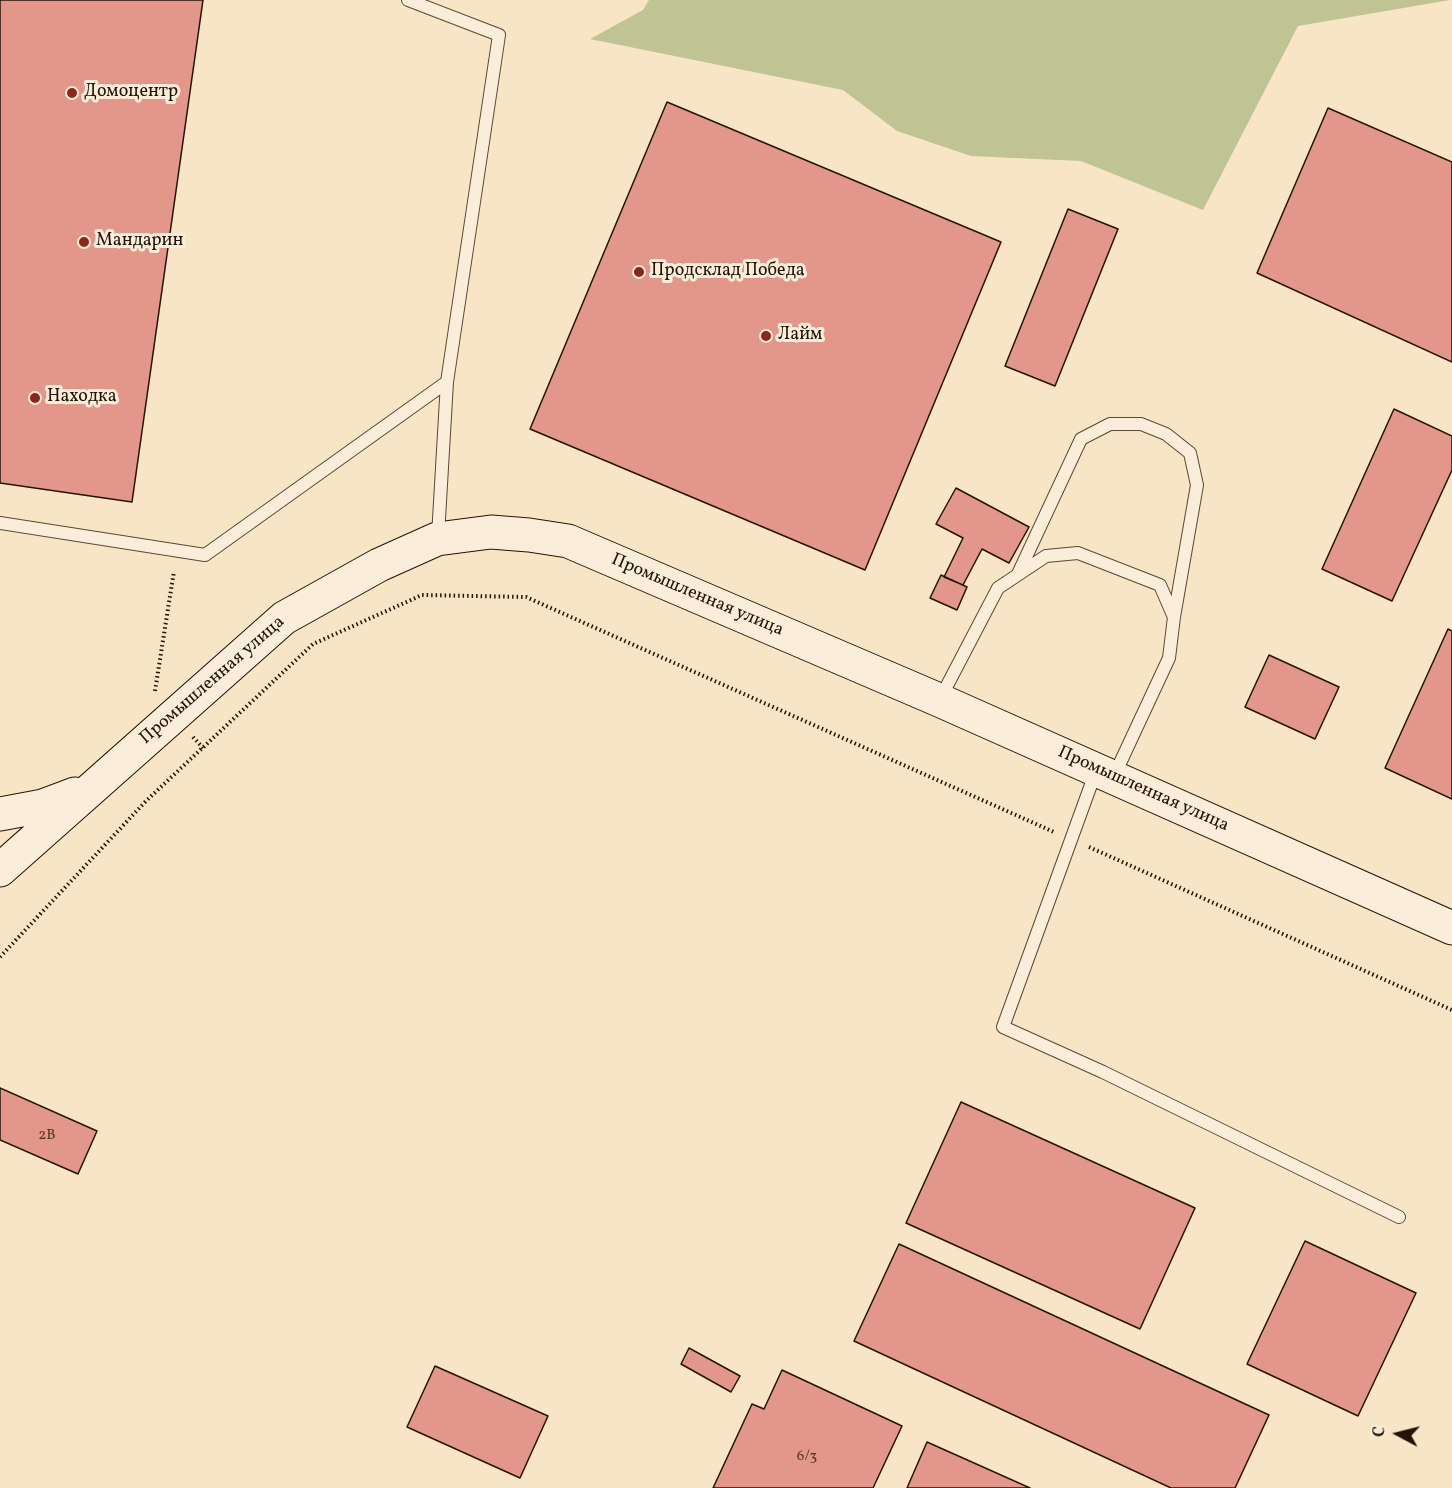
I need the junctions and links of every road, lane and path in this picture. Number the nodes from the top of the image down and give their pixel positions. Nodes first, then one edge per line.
1 (408, 0) edge
2 (447, 382) junction
3 (0, 523) edge
4 (437, 539) junction
5 (176, 563) dead end
6 (1018, 574) junction
7 (1174, 617) junction
8 (939, 700) junction
9 (173, 715) junction
10 (203, 748) junction
11 (1105, 774) junction
12 (88, 790) junction
13 (0, 814) edge
14 (1071, 839) junction
15 (0, 870) edge
16 (1452, 928) edge
17 (0, 957) edge
18 (1452, 1010) edge
19 (1399, 1217) dead end

1 - 2 lane
2 - 3 lane
2 - 4 lane
4 - 8 main road, Промышленная улица
4 - 9 main road, Промышленная улица
5 - 9 path
6 - 7 lane
6 - 7 lane
6 - 8 lane
7 - 11 lane
8 - 11 main road, Промышленная улица
9 - 10 path
9 - 12 main road, Промышленная улица
10 - 14 path
10 - 17 path
11 - 14 lane
11 - 16 main road, Промышленная улица
12 - 13 main road
12 - 15 main road, Промышленная улица
14 - 18 path
14 - 19 lane

